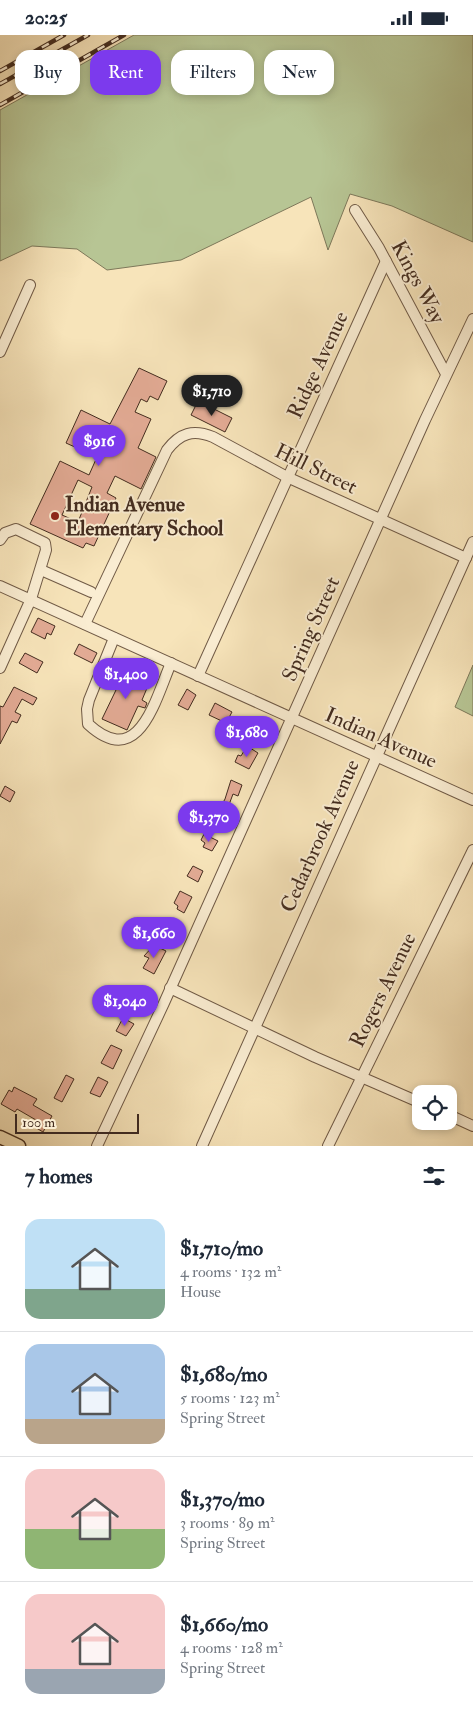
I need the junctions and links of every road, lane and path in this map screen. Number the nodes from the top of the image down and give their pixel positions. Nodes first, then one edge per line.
1 (355, 209) dead end
2 (386, 261) junction
3 (30, 285) dead end
4 (473, 319) edge
5 (0, 352) edge
6 (446, 374) junction
7 (287, 477) junction
8 (381, 520) junction
9 (0, 540) edge
10 (473, 542) edge
11 (466, 558) junction
12 (42, 570) junction
13 (0, 586) edge
14 (91, 592) dead end
15 (31, 599) junction
16 (84, 624) junction
17 (114, 638) junction
18 (170, 663) junction
19 (0, 667) edge
20 (198, 675) junction
21 (292, 718) junction
22 (376, 756) junction
23 (473, 800) edge
24 (473, 850) edge
25 (170, 988) junction
26 (254, 1028) junction
27 (361, 1077) junction
28 (412, 1099) edge
29 (457, 1119) edge
30 (473, 1126) edge
31 (0, 1137) edge
32 (19, 1146) edge
33 (97, 1146) edge
34 (202, 1146) edge
35 (328, 1146) edge

1 - 2 street, Kings Way
2 - 6 street, Kings Way
2 - 7 street, Ridge Avenue
3 - 5 street
4 - 6 street, Spring Street
6 - 8 street, Spring Street
7 - 8 street, Hill Street
7 - 16 street, Hill Street
7 - 20 street, Ridge Avenue
8 - 11 street, Hill Street
8 - 21 street, Spring Street
9 - 12 street
10 - 11 street, Cedarbrook Avenue
11 - 22 street, Cedarbrook Avenue
12 - 14 street
12 - 15 street
13 - 15 street, Indian Avenue
15 - 16 street, Indian Avenue
15 - 19 street
16 - 17 street, Indian Avenue
17 - 18 street, Indian Avenue
17 - 18 street
18 - 20 street, Indian Avenue
20 - 21 street, Indian Avenue
21 - 22 street, Indian Avenue
21 - 25 street, Spring Street
22 - 23 street, Indian Avenue
22 - 26 street, Cedarbrook Avenue
24 - 27 street, Rogers Avenue
25 - 26 street
25 - 33 street, Spring Street
26 - 27 street
26 - 34 street, Cedarbrook Avenue
27 - 28 street
27 - 35 street, Rogers Avenue
29 - 30 street
31 - 32 main road

